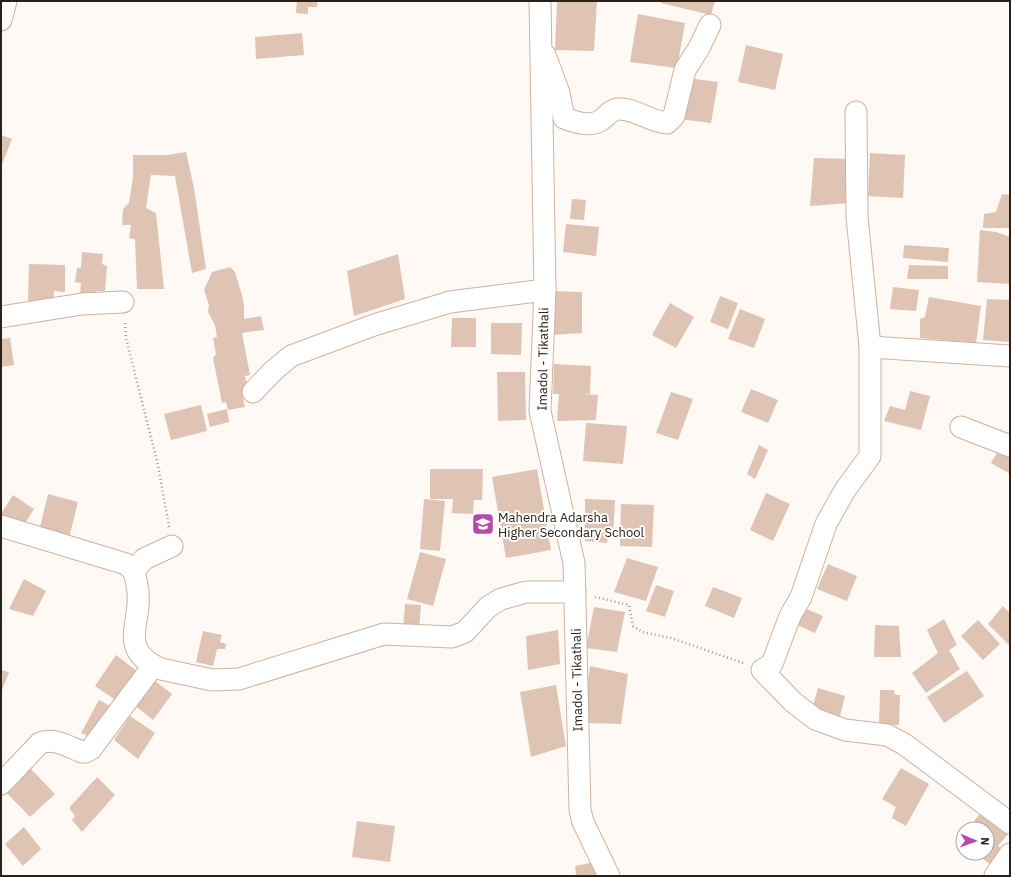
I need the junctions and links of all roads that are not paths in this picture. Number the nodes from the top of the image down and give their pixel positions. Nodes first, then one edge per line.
1 (6, 1) edge
2 (540, 1) edge
3 (1, 20) edge
4 (710, 26) dead end
5 (540, 39) junction
6 (856, 112) dead end
7 (545, 290) junction
8 (123, 302) road end
9 (1, 317) edge
10 (870, 347) junction
11 (1010, 356) edge
12 (253, 392) dead end
13 (961, 427) dead end
14 (1010, 446) edge
15 (1, 526) edge
16 (172, 546) road end
17 (134, 571) junction
18 (575, 592) junction
19 (153, 666) junction
20 (1, 784) edge
21 (1010, 823) edge
22 (1010, 854) edge
23 (609, 876) edge
24 (995, 876) edge

1 - 3 street
2 - 5 street, Imadol - Tikathali
4 - 5 street
5 - 7 street, Imadol - Tikathali
6 - 10 street
7 - 12 street
7 - 18 street, Imadol - Tikathali
8 - 9 street
10 - 11 street
10 - 21 street
13 - 14 street
15 - 17 street
16 - 17 street
17 - 19 street
18 - 19 street
18 - 23 street, Imadol - Tikathali
19 - 20 street
22 - 24 street

